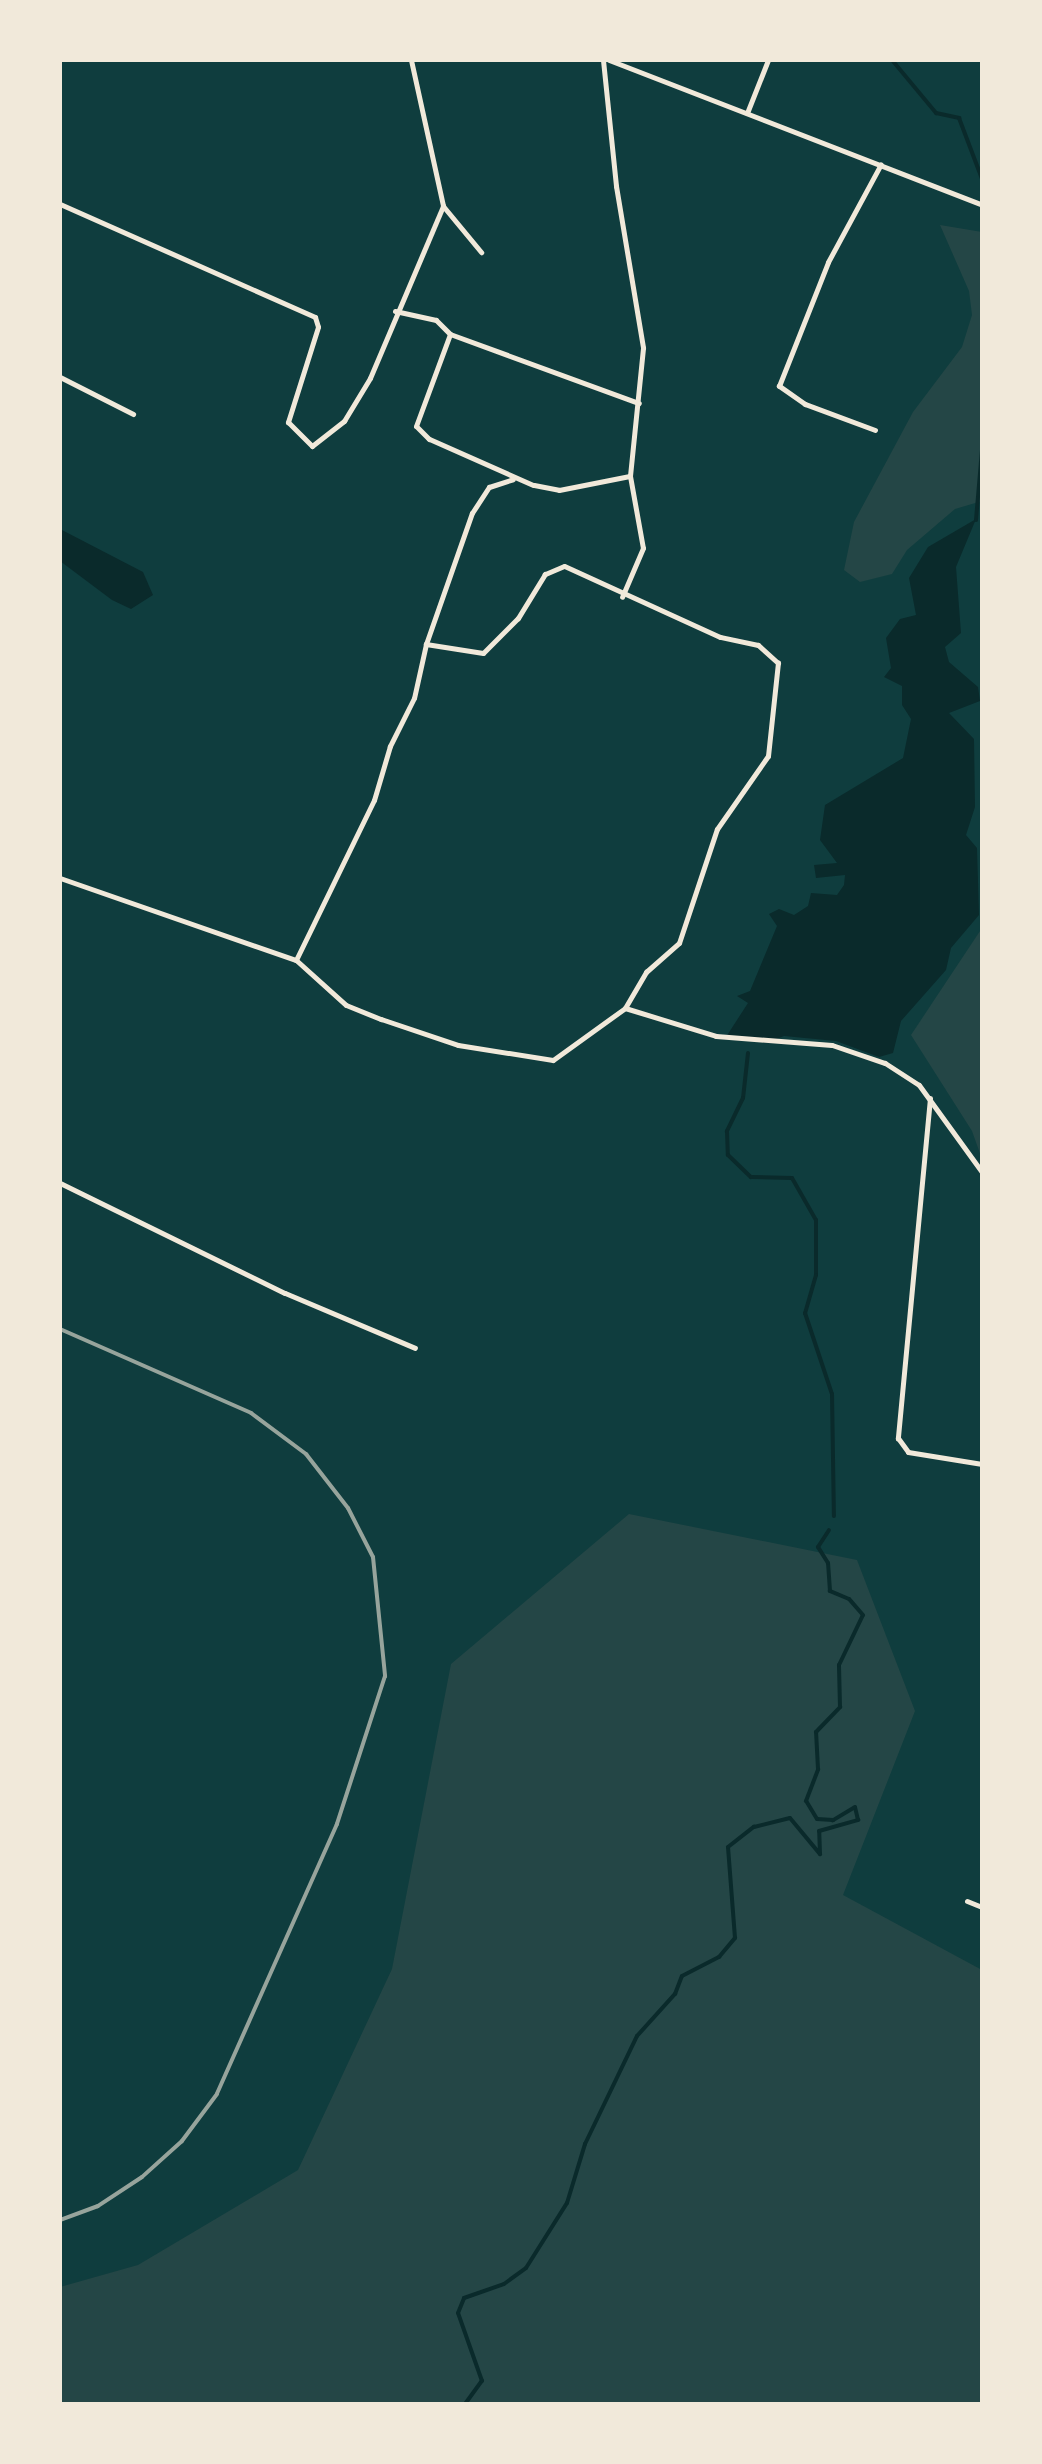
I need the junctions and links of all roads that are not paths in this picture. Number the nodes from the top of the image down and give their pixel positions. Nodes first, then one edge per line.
1 (411, 60) edge
2 (606, 60) edge
3 (768, 60) edge
4 (622, 62) edge
5 (747, 112) junction
6 (881, 164) junction
7 (60, 204) edge
8 (982, 204) edge
9 (443, 206) junction
10 (480, 252) dead end
11 (396, 311) junction
12 (450, 334) junction
13 (60, 377) edge
14 (639, 404) junction
15 (133, 414) dead end
16 (875, 430) dead end
17 (630, 476) junction
18 (534, 485) junction
19 (622, 597) junction
20 (426, 644) junction
21 (60, 878) edge
22 (296, 960) junction
23 (624, 1008) junction
24 (930, 1098) junction
25 (982, 1172) edge
26 (60, 1183) edge
27 (415, 1348) dead end
28 (982, 1464) edge
29 (967, 1901) dead end
30 (982, 1907) edge

1 - 9 street
2 - 4 street
2 - 14 street
3 - 5 street
4 - 5 street
5 - 6 street
6 - 8 street
6 - 16 street
7 - 11 street
9 - 10 street
9 - 11 street
11 - 12 street
12 - 14 street
12 - 18 street
13 - 15 street
14 - 17 street
17 - 18 street
17 - 19 street
18 - 20 street
19 - 20 street
19 - 23 street
20 - 22 street
21 - 22 street
22 - 23 street
23 - 24 street
24 - 25 street
24 - 28 street
26 - 27 street
29 - 30 street

